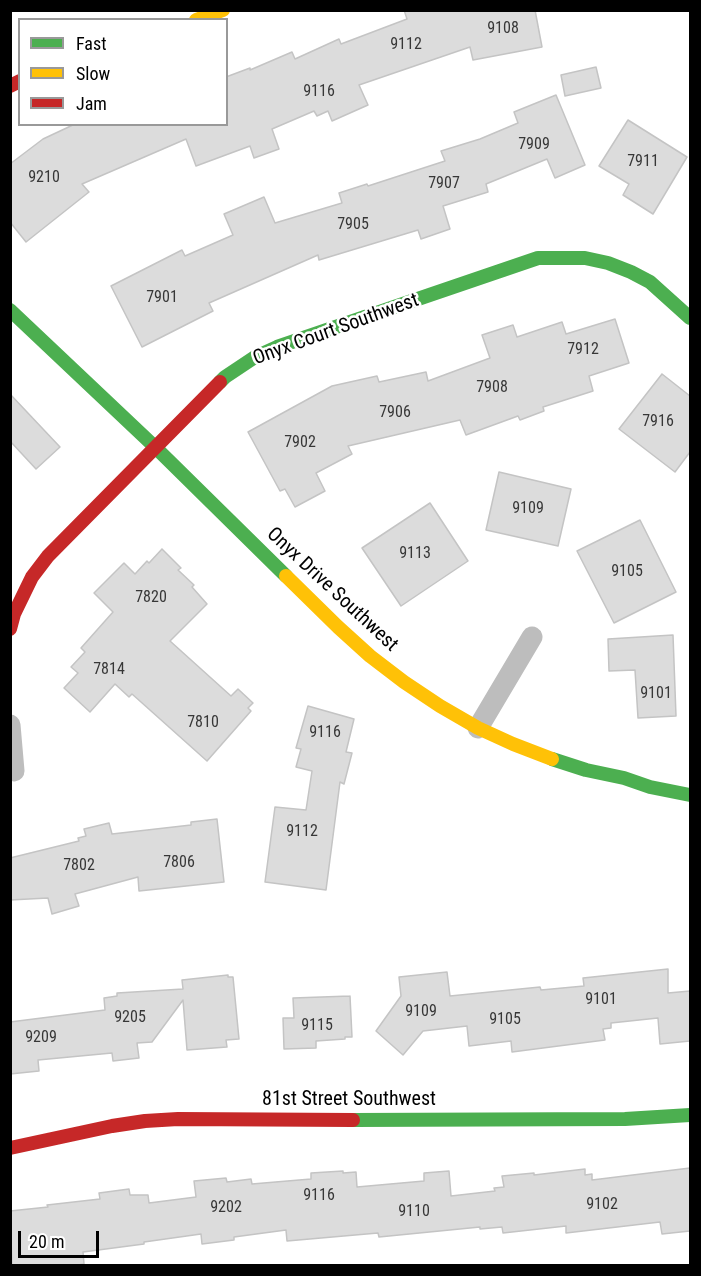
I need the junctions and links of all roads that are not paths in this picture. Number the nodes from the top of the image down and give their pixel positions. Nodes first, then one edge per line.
1 (223, 10) edge
2 (201, 18) edge
3 (10, 310) edge
4 (690, 318) edge
5 (155, 447) junction
6 (10, 629) edge
7 (532, 638) dead end
8 (10, 725) edge
9 (478, 728) junction
10 (14, 771) dead end
11 (690, 795) edge
12 (690, 1115) edge
13 (10, 1148) edge

1 - 2 street
3 - 5 street, Onyx Drive Southwest
4 - 5 street, Onyx Court Southwest
5 - 6 street, Onyx Court Southwest
5 - 9 street, Onyx Drive Southwest
7 - 9 street
8 - 10 street
9 - 11 street, Onyx Drive Southwest
12 - 13 street, 81st Street Southwest

